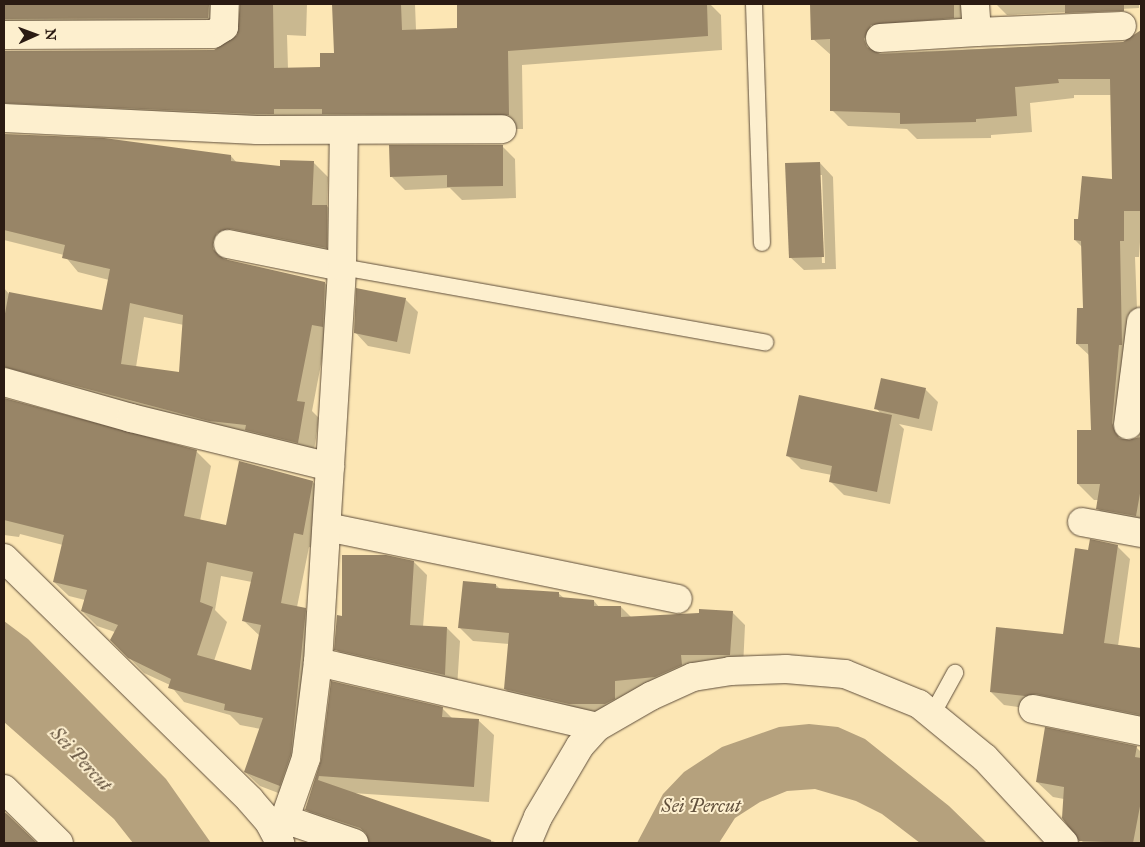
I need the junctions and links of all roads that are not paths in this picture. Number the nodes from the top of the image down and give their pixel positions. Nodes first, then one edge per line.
1 (225, 4) edge
2 (754, 4) edge
3 (975, 4) edge
4 (1122, 26) dead end
5 (977, 32) junction
6 (4, 35) edge
7 (880, 38) dead end
8 (4, 118) edge
9 (502, 129) dead end
10 (344, 130) junction
11 (762, 243) dead end
12 (228, 244) dead end
13 (342, 267) junction
14 (1141, 322) edge
15 (765, 342) dead end
16 (4, 382) edge
17 (1128, 425) dead end
18 (330, 467) junction
19 (1082, 522) dead end
20 (327, 528) junction
21 (1141, 533) edge
22 (4, 558) edge
23 (678, 599) dead end
24 (318, 662) junction
25 (955, 673) dead end
26 (1033, 709) dead end
27 (933, 713) junction
28 (597, 727) junction
29 (1141, 730) edge
30 (4, 789) edge
31 (282, 834) edge
32 (59, 843) edge
33 (354, 843) edge
34 (526, 843) edge
35 (1064, 843) edge

1 - 6 street
2 - 11 lane
3 - 5 street
4 - 5 street
5 - 7 street
8 - 10 street
9 - 10 street
10 - 13 street
12 - 13 street
13 - 15 lane
13 - 18 street
14 - 17 street
16 - 18 street
18 - 20 street
19 - 21 street
20 - 23 street
20 - 24 street
22 - 31 street
24 - 28 street
24 - 31 street
25 - 27 lane
26 - 29 street
27 - 28 street
27 - 35 street
28 - 34 street
30 - 32 street
31 - 33 street

